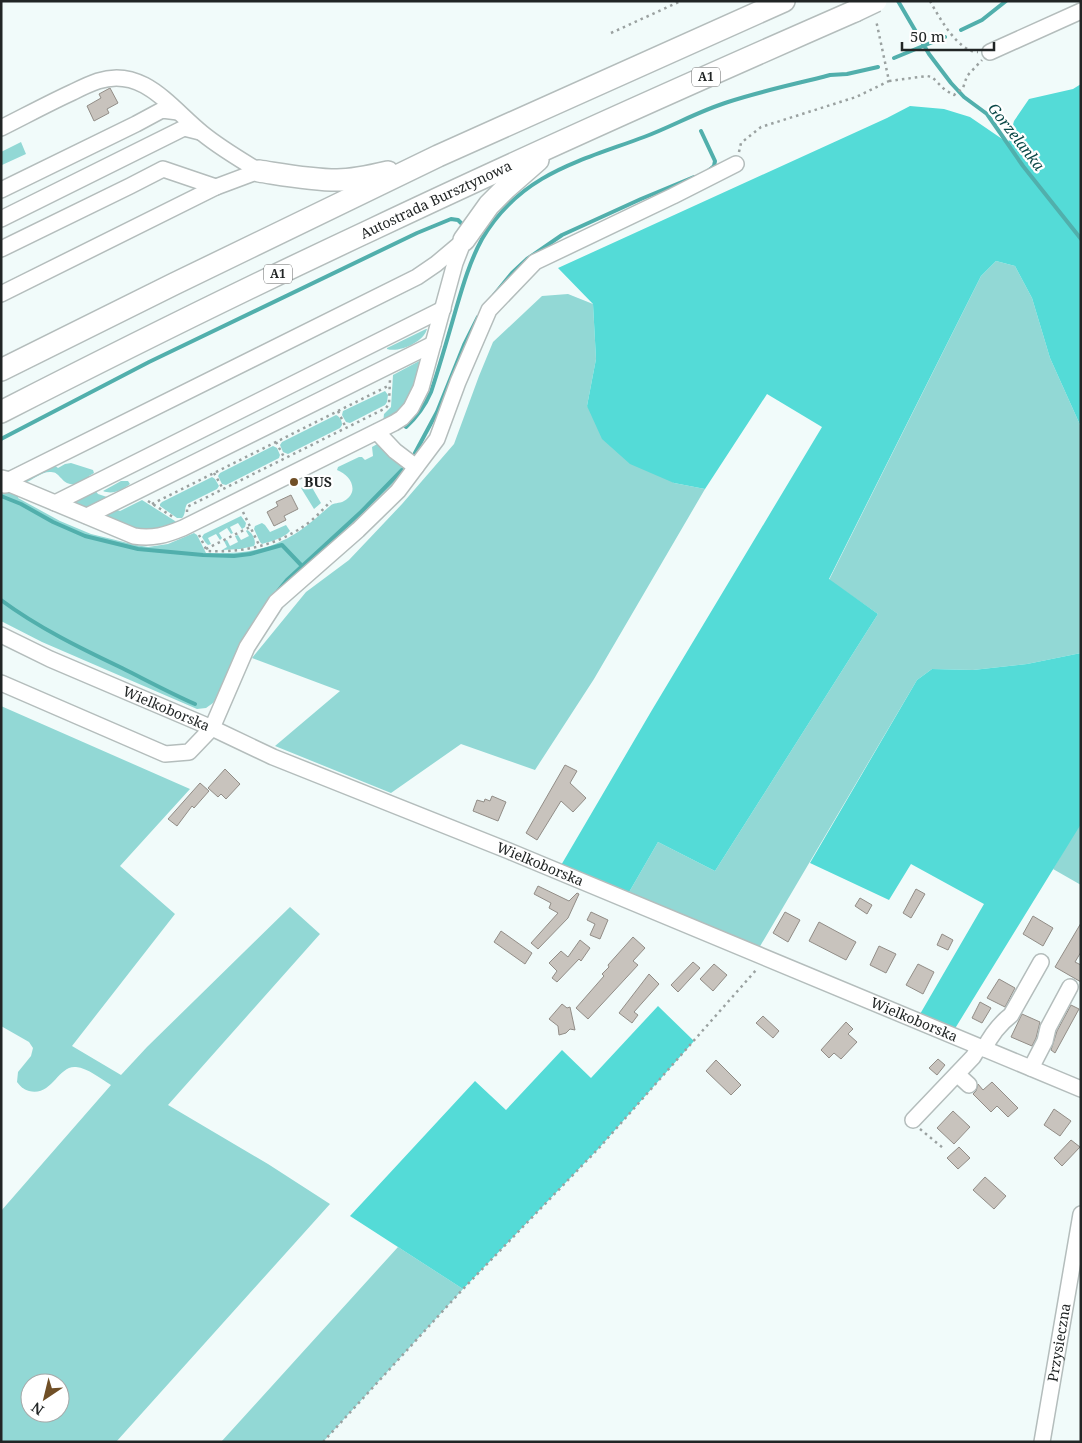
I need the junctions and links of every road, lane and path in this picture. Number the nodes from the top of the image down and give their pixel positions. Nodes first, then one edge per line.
1 (681, 1) edge
2 (784, 1) edge
3 (930, 1) edge
4 (876, 9) edge
5 (1081, 11) edge
6 (612, 33) dead end
7 (990, 52) junction
8 (889, 81) junction
9 (178, 112) junction
10 (1, 128) edge
11 (201, 132) junction
12 (557, 144) junction
13 (438, 156) junction
14 (736, 164) joint
15 (259, 171) junction
16 (216, 187) junction
17 (1, 190) edge
18 (1, 219) edge
19 (464, 240) junction
20 (1, 249) edge
21 (1, 294) edge
22 (443, 309) junction
23 (433, 344) junction
24 (1, 370) edge
25 (390, 373) dead end
26 (390, 385) junction
27 (338, 411) junction
28 (1, 412) edge
29 (346, 428) junction
30 (376, 432) junction
31 (276, 442) junction
32 (285, 459) junction
33 (416, 467) junction
34 (214, 473) junction
35 (3, 482) edge
36 (223, 489) junction
37 (142, 497) dead end
38 (331, 501) dead end
39 (55, 503) junction
40 (152, 504) junction
41 (242, 511) dead end
42 (87, 516) junction
43 (187, 518) dead end
44 (179, 522) dead end
45 (250, 526) junction
46 (197, 531) dead end
47 (260, 547) junction
48 (206, 549) junction
49 (1, 635) edge
50 (1, 683) edge
51 (212, 728) junction
52 (767, 958) junction
53 (1041, 962) dead end
54 (1070, 987) dead end
55 (982, 1048) junction
56 (1031, 1068) junction
57 (957, 1074) junction
58 (969, 1085) dead end
59 (1081, 1089) edge
60 (913, 1120) joint
61 (943, 1148) dead end
62 (1081, 1214) edge
63 (324, 1442) edge
64 (1042, 1442) edge

1 - 6 path
2 - 13 highway
3 - 7 path
4 - 8 path
4 - 12 highway, Autostrada Bursztynowa / A1, bridge
5 - 7 street
7 - 8 path
8 - 14 path
9 - 10 street
9 - 11 street
9 - 17 street
11 - 15 street
11 - 18 street
12 - 19 highway
12 - 28 highway, Autostrada Bursztynowa / A1
13 - 15 highway
13 - 24 highway
14 - 33 street
15 - 16 street
16 - 20 street
16 - 21 street
19 - 22 street
19 - 35 street
22 - 23 street
22 - 39 street
23 - 30 street
23 - 42 street
25 - 26 path
26 - 27 path
26 - 29 path
27 - 29 path
27 - 31 path
29 - 32 path
30 - 33 street
30 - 42 street
31 - 32 path
31 - 34 path
32 - 36 path
33 - 51 street
34 - 36 path
34 - 40 path
35 - 39 street
36 - 43 path
37 - 40 path
38 - 47 path
39 - 42 street
40 - 44 path
41 - 45 path
45 - 47 path
45 - 48 path
46 - 48 path
47 - 48 path
49 - 51 street, Wielkoborska
50 - 51 street
51 - 52 street, Wielkoborska
52 - 55 street, Wielkoborska
52 - 63 path
53 - 55 street
54 - 56 street
55 - 56 street, Wielkoborska
55 - 57 street
56 - 59 street, Wielkoborska
57 - 58 street
57 - 60 street
60 - 61 path
62 - 64 street, Przysieczna

